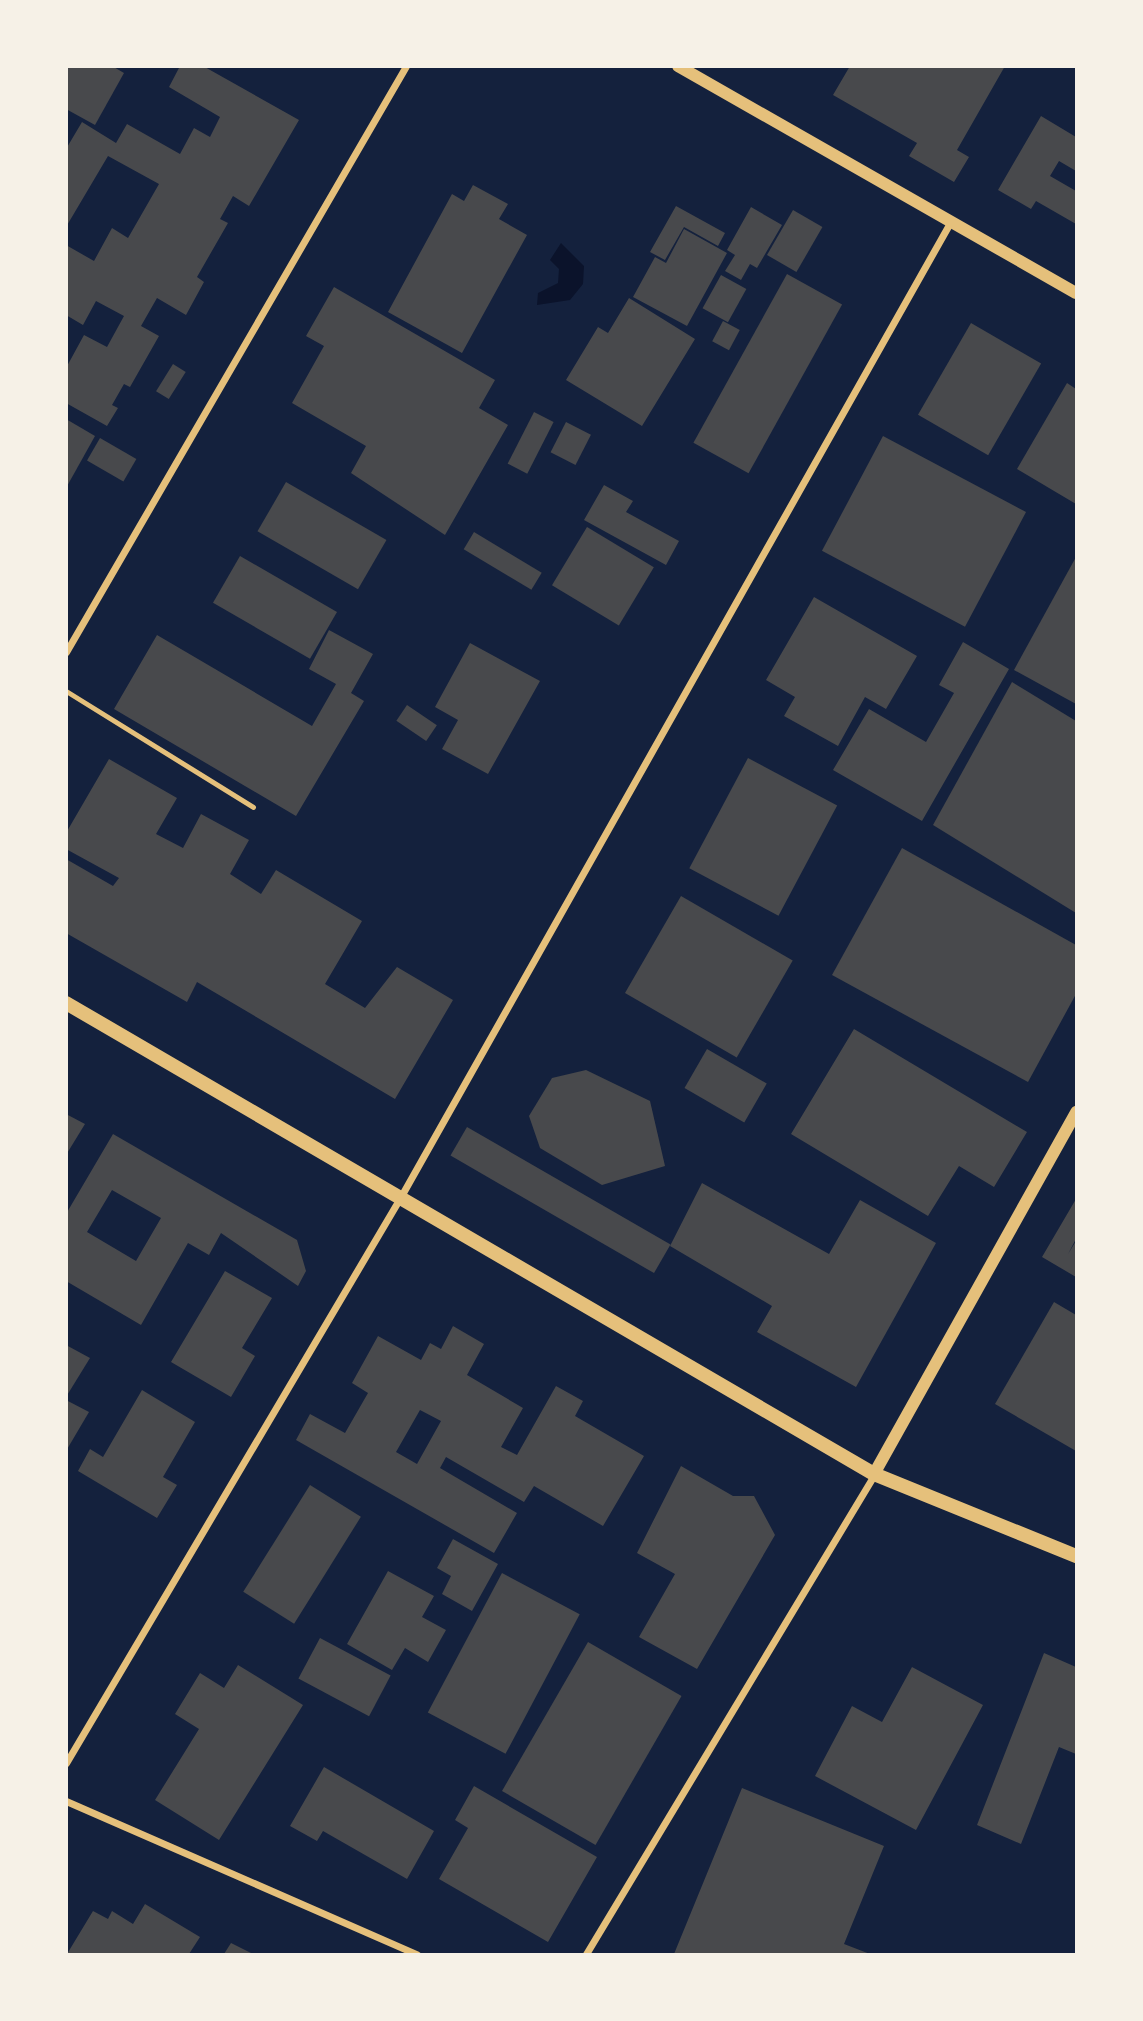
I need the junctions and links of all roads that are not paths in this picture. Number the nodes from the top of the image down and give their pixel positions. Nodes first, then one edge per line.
1 (406, 66) edge
2 (678, 66) edge
3 (951, 221) junction
4 (1076, 293) edge
5 (66, 652) edge
6 (66, 691) edge
7 (253, 807) dead end
8 (66, 1003) edge
9 (1076, 1112) edge
10 (400, 1198) junction
11 (874, 1474) junction
12 (1076, 1556) edge
13 (66, 1763) edge
14 (66, 1801) edge
15 (417, 1955) edge
16 (586, 1955) edge

1 - 5 street
2 - 3 street
3 - 4 street
3 - 10 street
6 - 7 lane
8 - 10 main road
9 - 11 street
10 - 11 main road
10 - 13 street
11 - 12 main road
11 - 16 street
14 - 15 street

